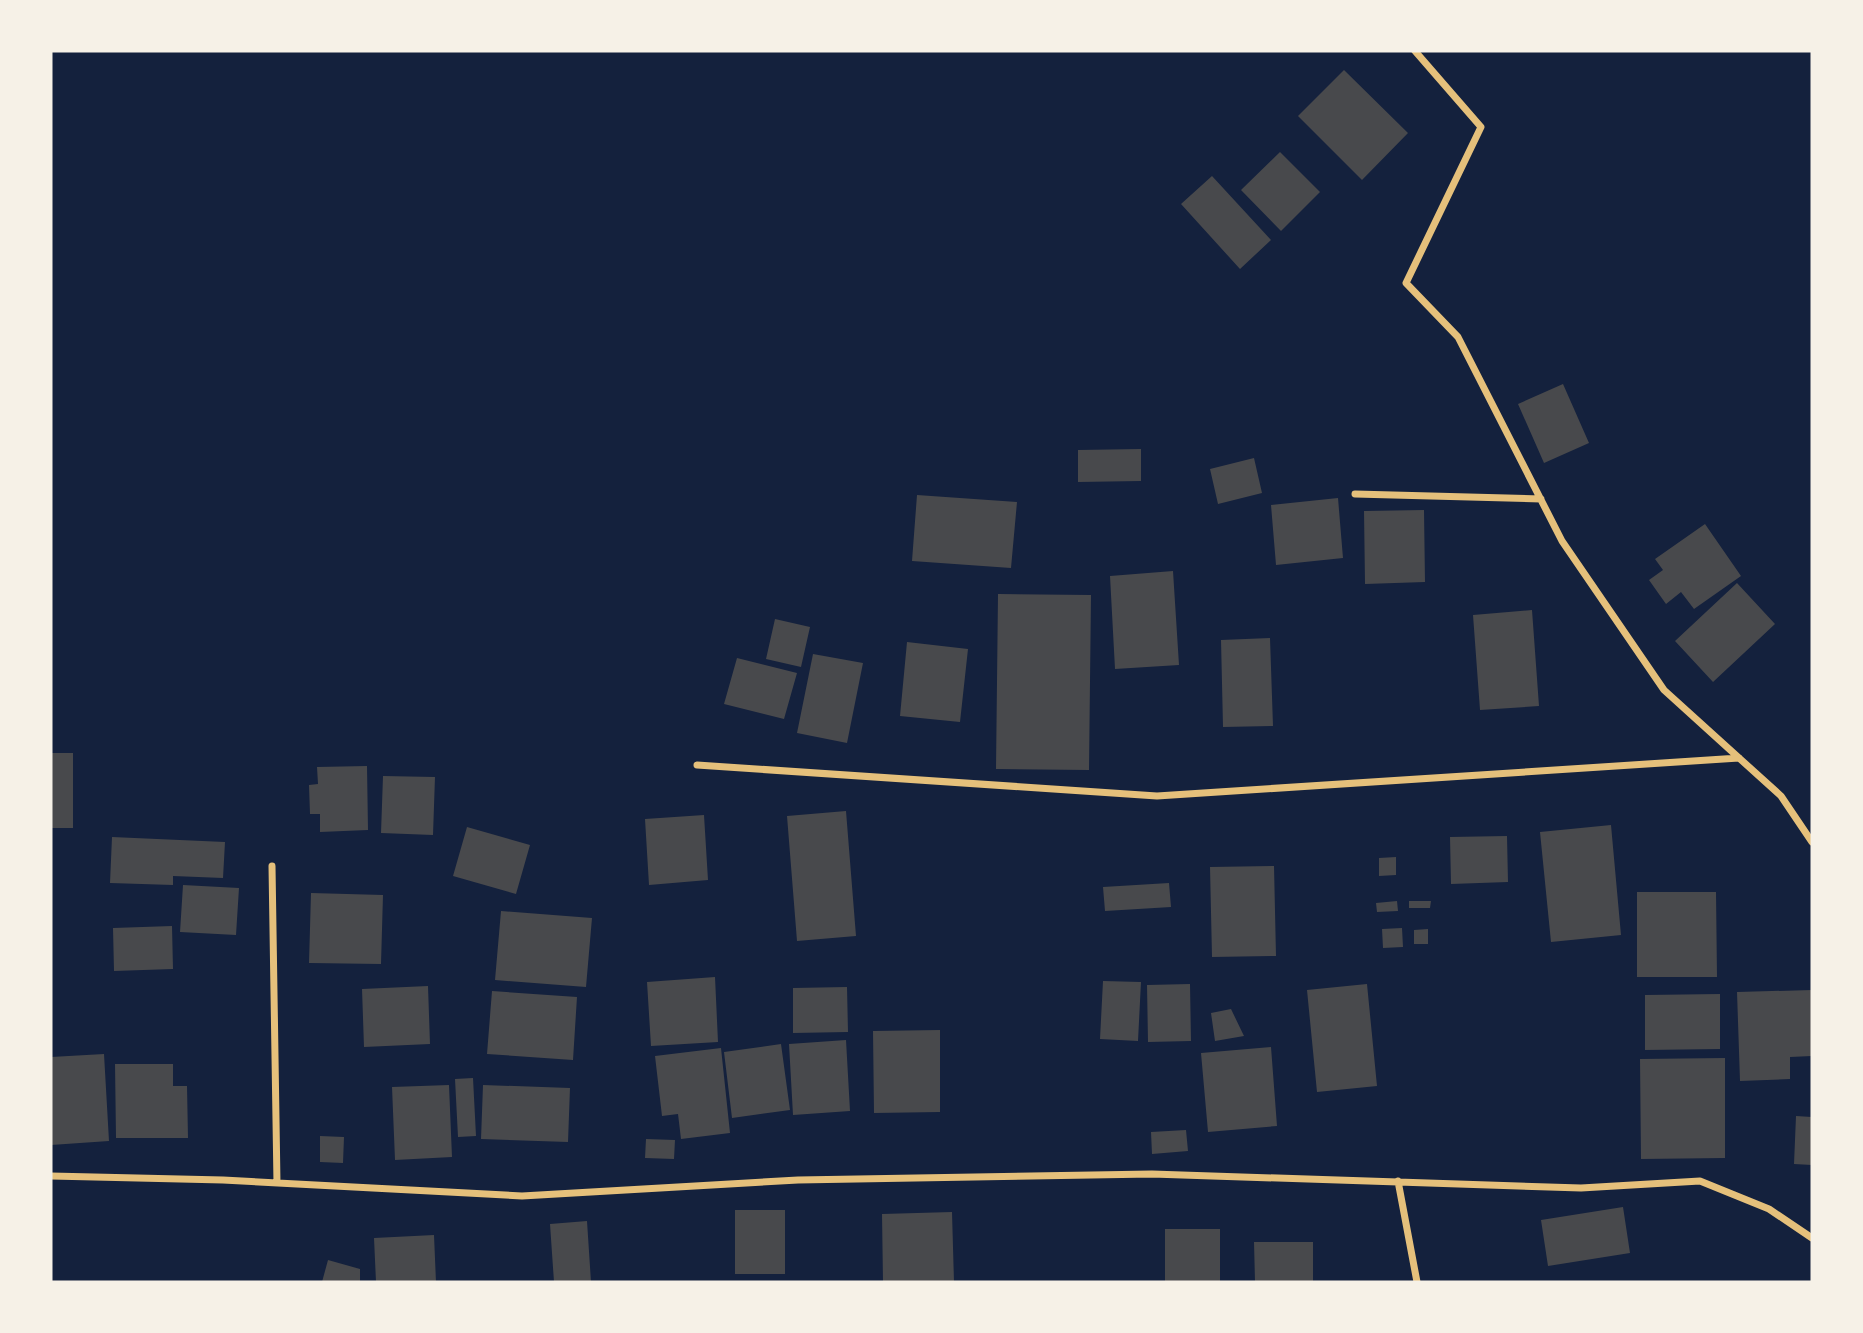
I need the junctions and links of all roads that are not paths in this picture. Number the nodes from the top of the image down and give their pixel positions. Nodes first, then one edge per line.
1 (1415, 51) edge
2 (1355, 495) dead end
3 (1541, 499) junction
4 (1739, 758) junction
5 (697, 765) dead end
6 (1812, 842) edge
7 (272, 866) dead end
8 (51, 1176) edge
9 (1398, 1181) junction
10 (277, 1183) junction
11 (1812, 1238) edge
12 (1417, 1282) edge

1 - 3 street
2 - 3 street
3 - 4 street
4 - 5 street
4 - 6 street
7 - 10 street
8 - 10 street
9 - 10 street
9 - 11 street
9 - 12 street

